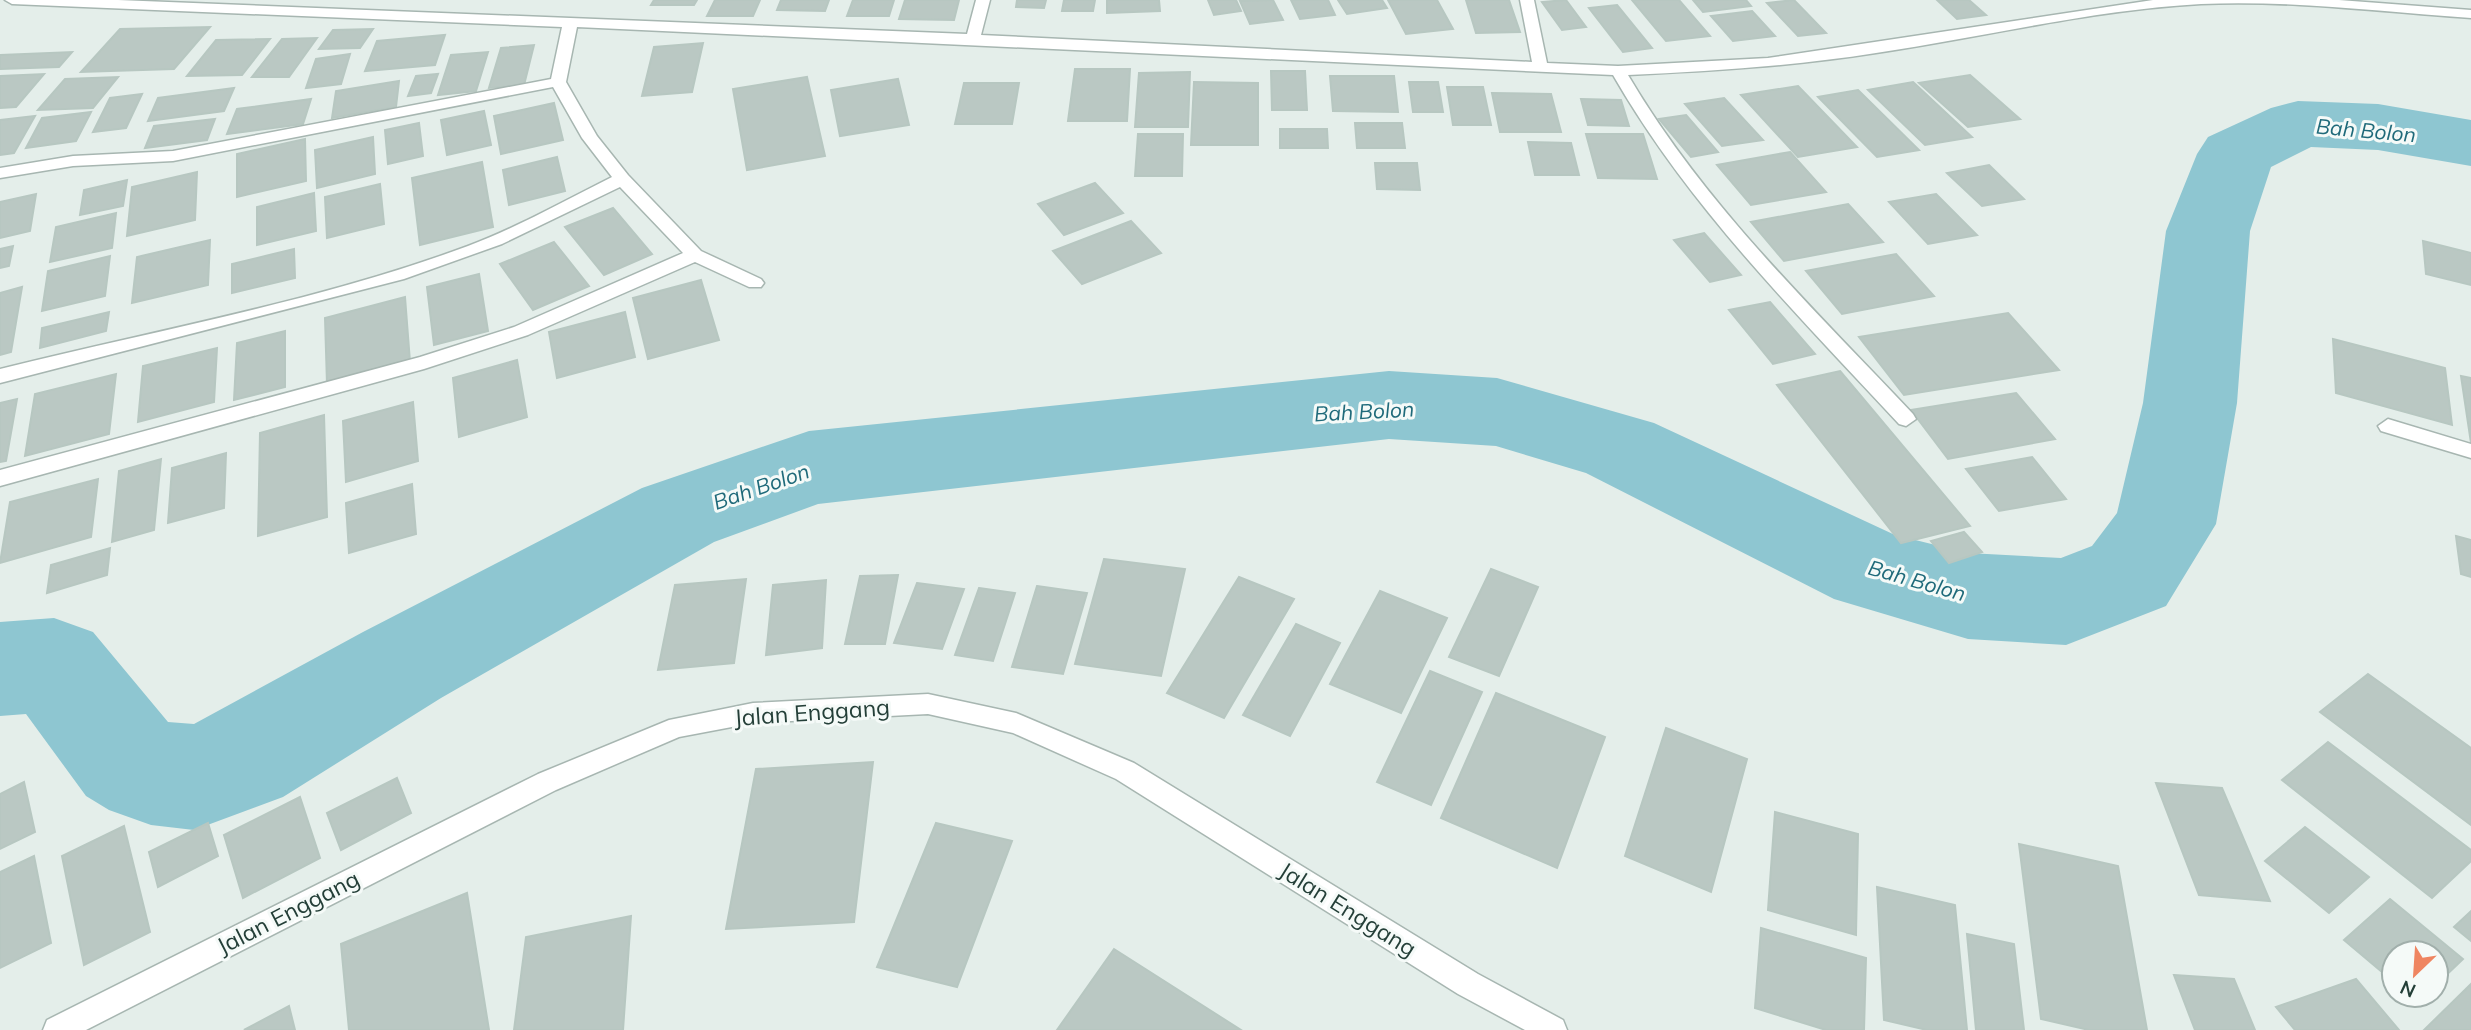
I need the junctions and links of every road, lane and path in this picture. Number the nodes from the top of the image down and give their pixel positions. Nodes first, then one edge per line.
1 (12, 0) edge
2 (983, 0) edge
3 (1527, 0) edge
4 (2066, 0) edge
5 (2082, 13) junction
6 (2471, 14) edge
7 (570, 24) junction
8 (974, 39) junction
9 (1541, 69) junction
10 (1618, 71) junction
11 (558, 82) junction
12 (0, 173) edge
13 (622, 179) junction
14 (695, 255) junction
15 (755, 283) dead end
16 (0, 376) edge
17 (1906, 419) dead end
18 (2388, 426) dead end
19 (2471, 452) edge
20 (0, 478) edge
21 (57, 1030) edge
22 (1553, 1030) edge

1 - 7 street
2 - 8 street
3 - 9 street
4 - 5 street
5 - 6 street
5 - 10 street
7 - 8 street
7 - 11 street
8 - 9 street
9 - 10 street
10 - 17 street
11 - 12 street
11 - 13 street
13 - 14 street
13 - 16 street
14 - 15 street
14 - 20 street
18 - 19 street
21 - 22 street, Jalan Enggang

